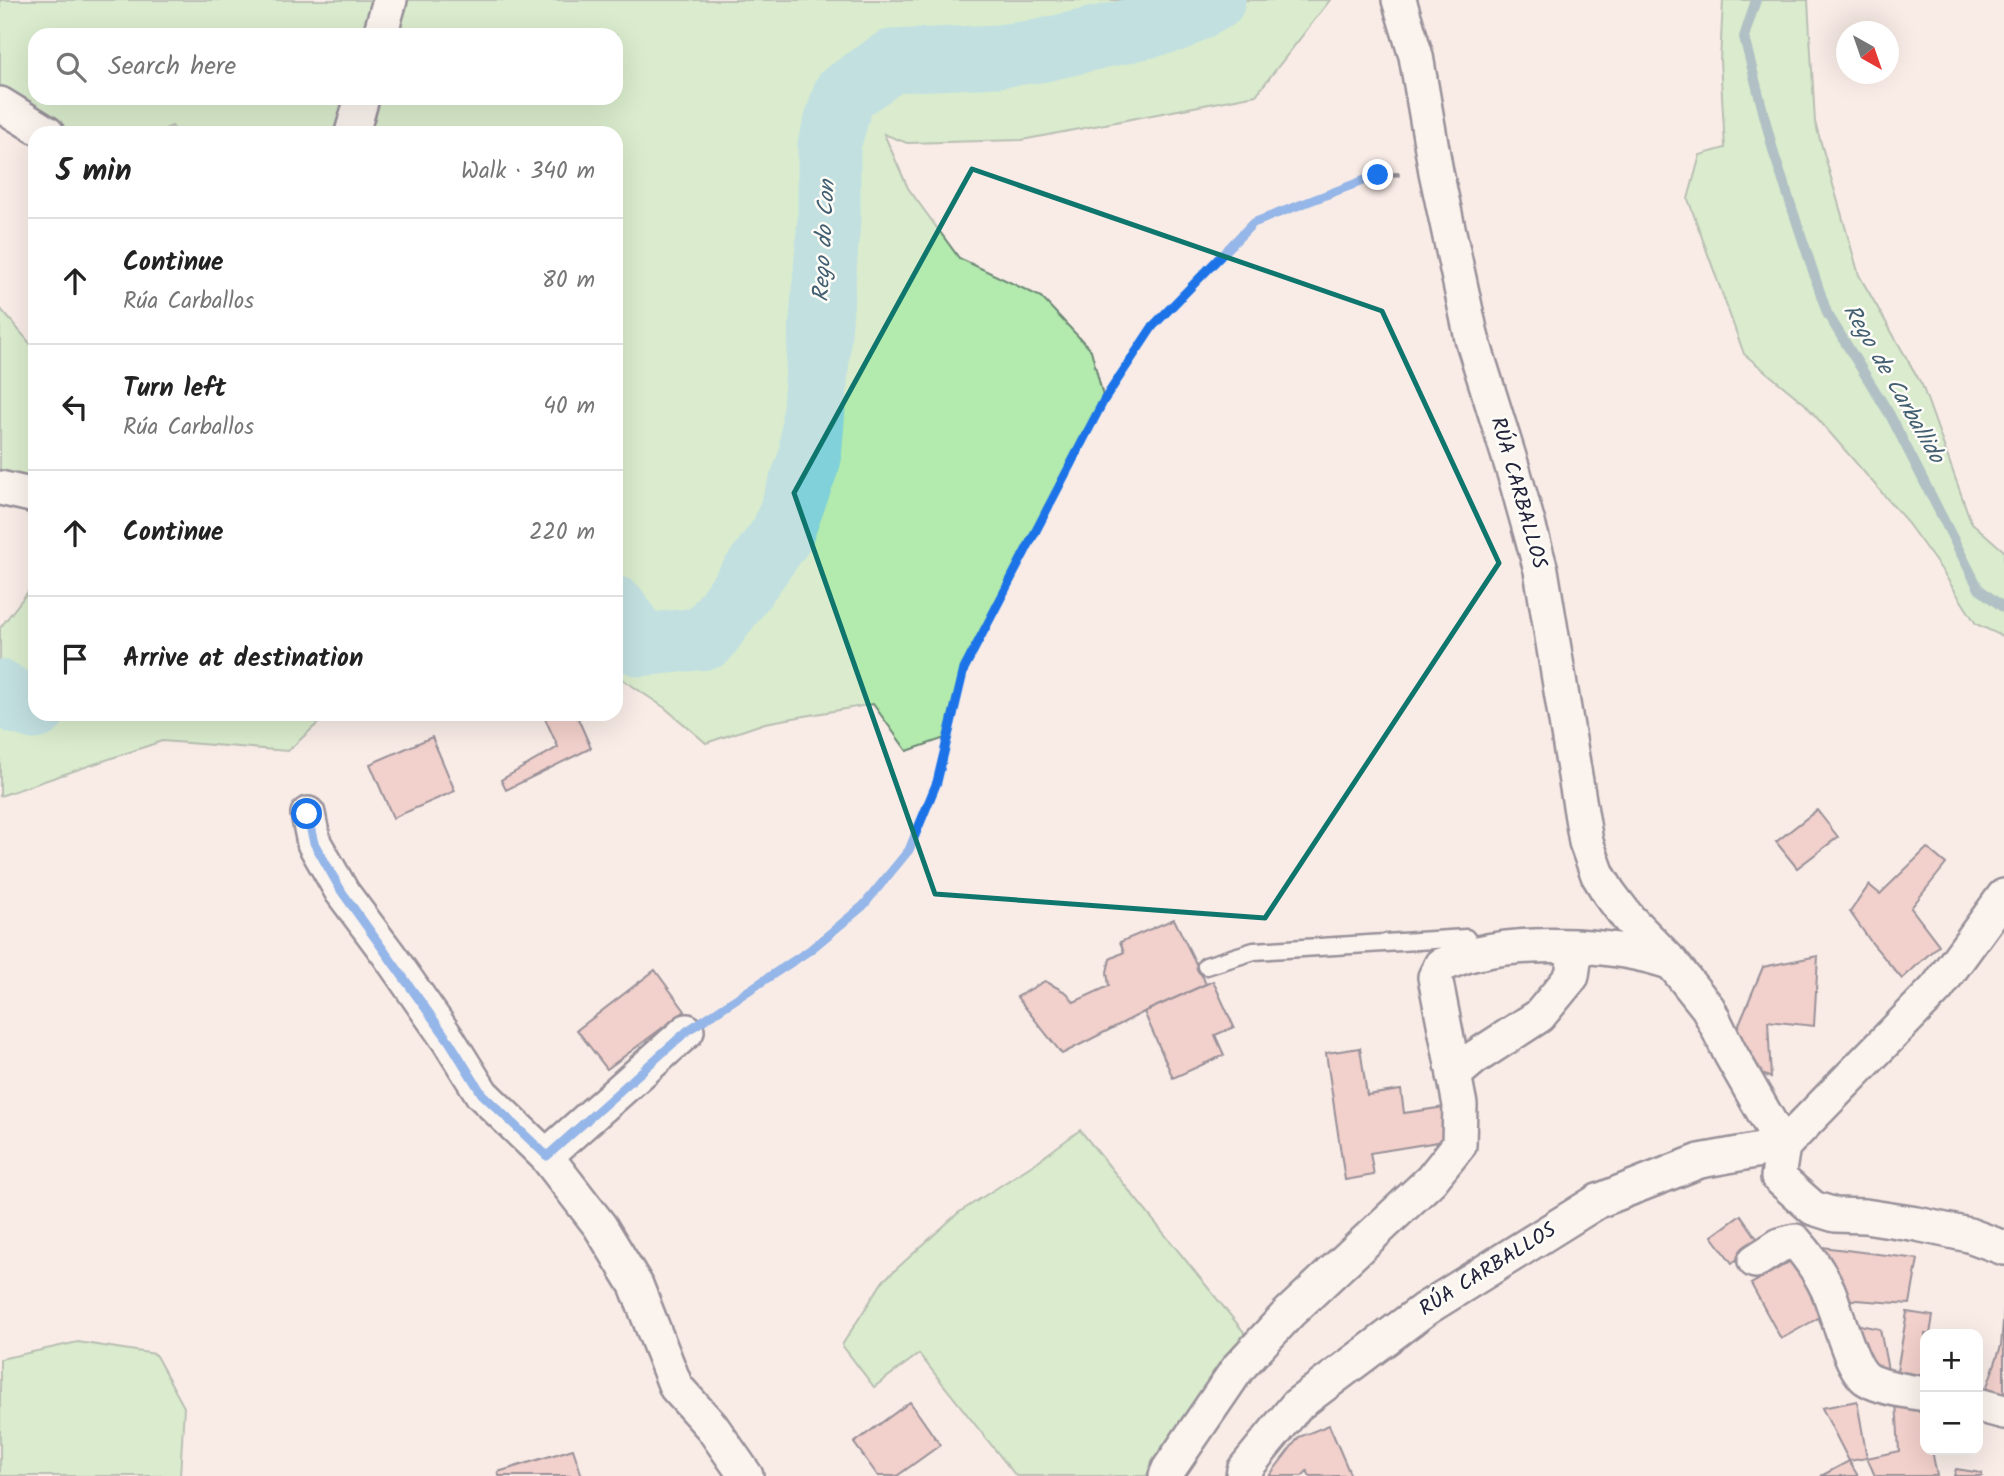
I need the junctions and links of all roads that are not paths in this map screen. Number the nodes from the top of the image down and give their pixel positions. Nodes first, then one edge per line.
1 (390, 0) edge
2 (1399, 0) edge
3 (382, 28) edge
4 (0, 104) edge
5 (360, 105) edge
6 (36, 126) edge
7 (354, 126) edge
8 (0, 488) edge
9 (28, 494) edge
10 (307, 814) dead end
11 (2004, 896) edge
12 (1576, 947) junction
13 (1477, 953) junction
14 (1672, 964) junction
15 (1206, 966) dead end
16 (687, 1031) road end
17 (1454, 1075) junction
18 (1783, 1146) junction
19 (547, 1156) junction
20 (2004, 1248) edge
21 (1755, 1261) dead end
22 (1920, 1393) edge
23 (1983, 1406) edge
24 (2004, 1412) edge
25 (746, 1476) edge
26 (1166, 1476) edge
27 (1243, 1476) edge

1 - 3 street
2 - 14 street, RÚA CARBALLOS
4 - 6 street
5 - 7 street
8 - 9 street
10 - 19 street
11 - 18 street
12 - 13 street
12 - 14 street
12 - 17 street
13 - 15 lane
13 - 17 street
14 - 18 street, RÚA CARBALLOS
16 - 19 street
17 - 26 street
18 - 20 street
18 - 27 street, RÚA CARBALLOS
19 - 25 street
21 - 22 street
23 - 24 street

